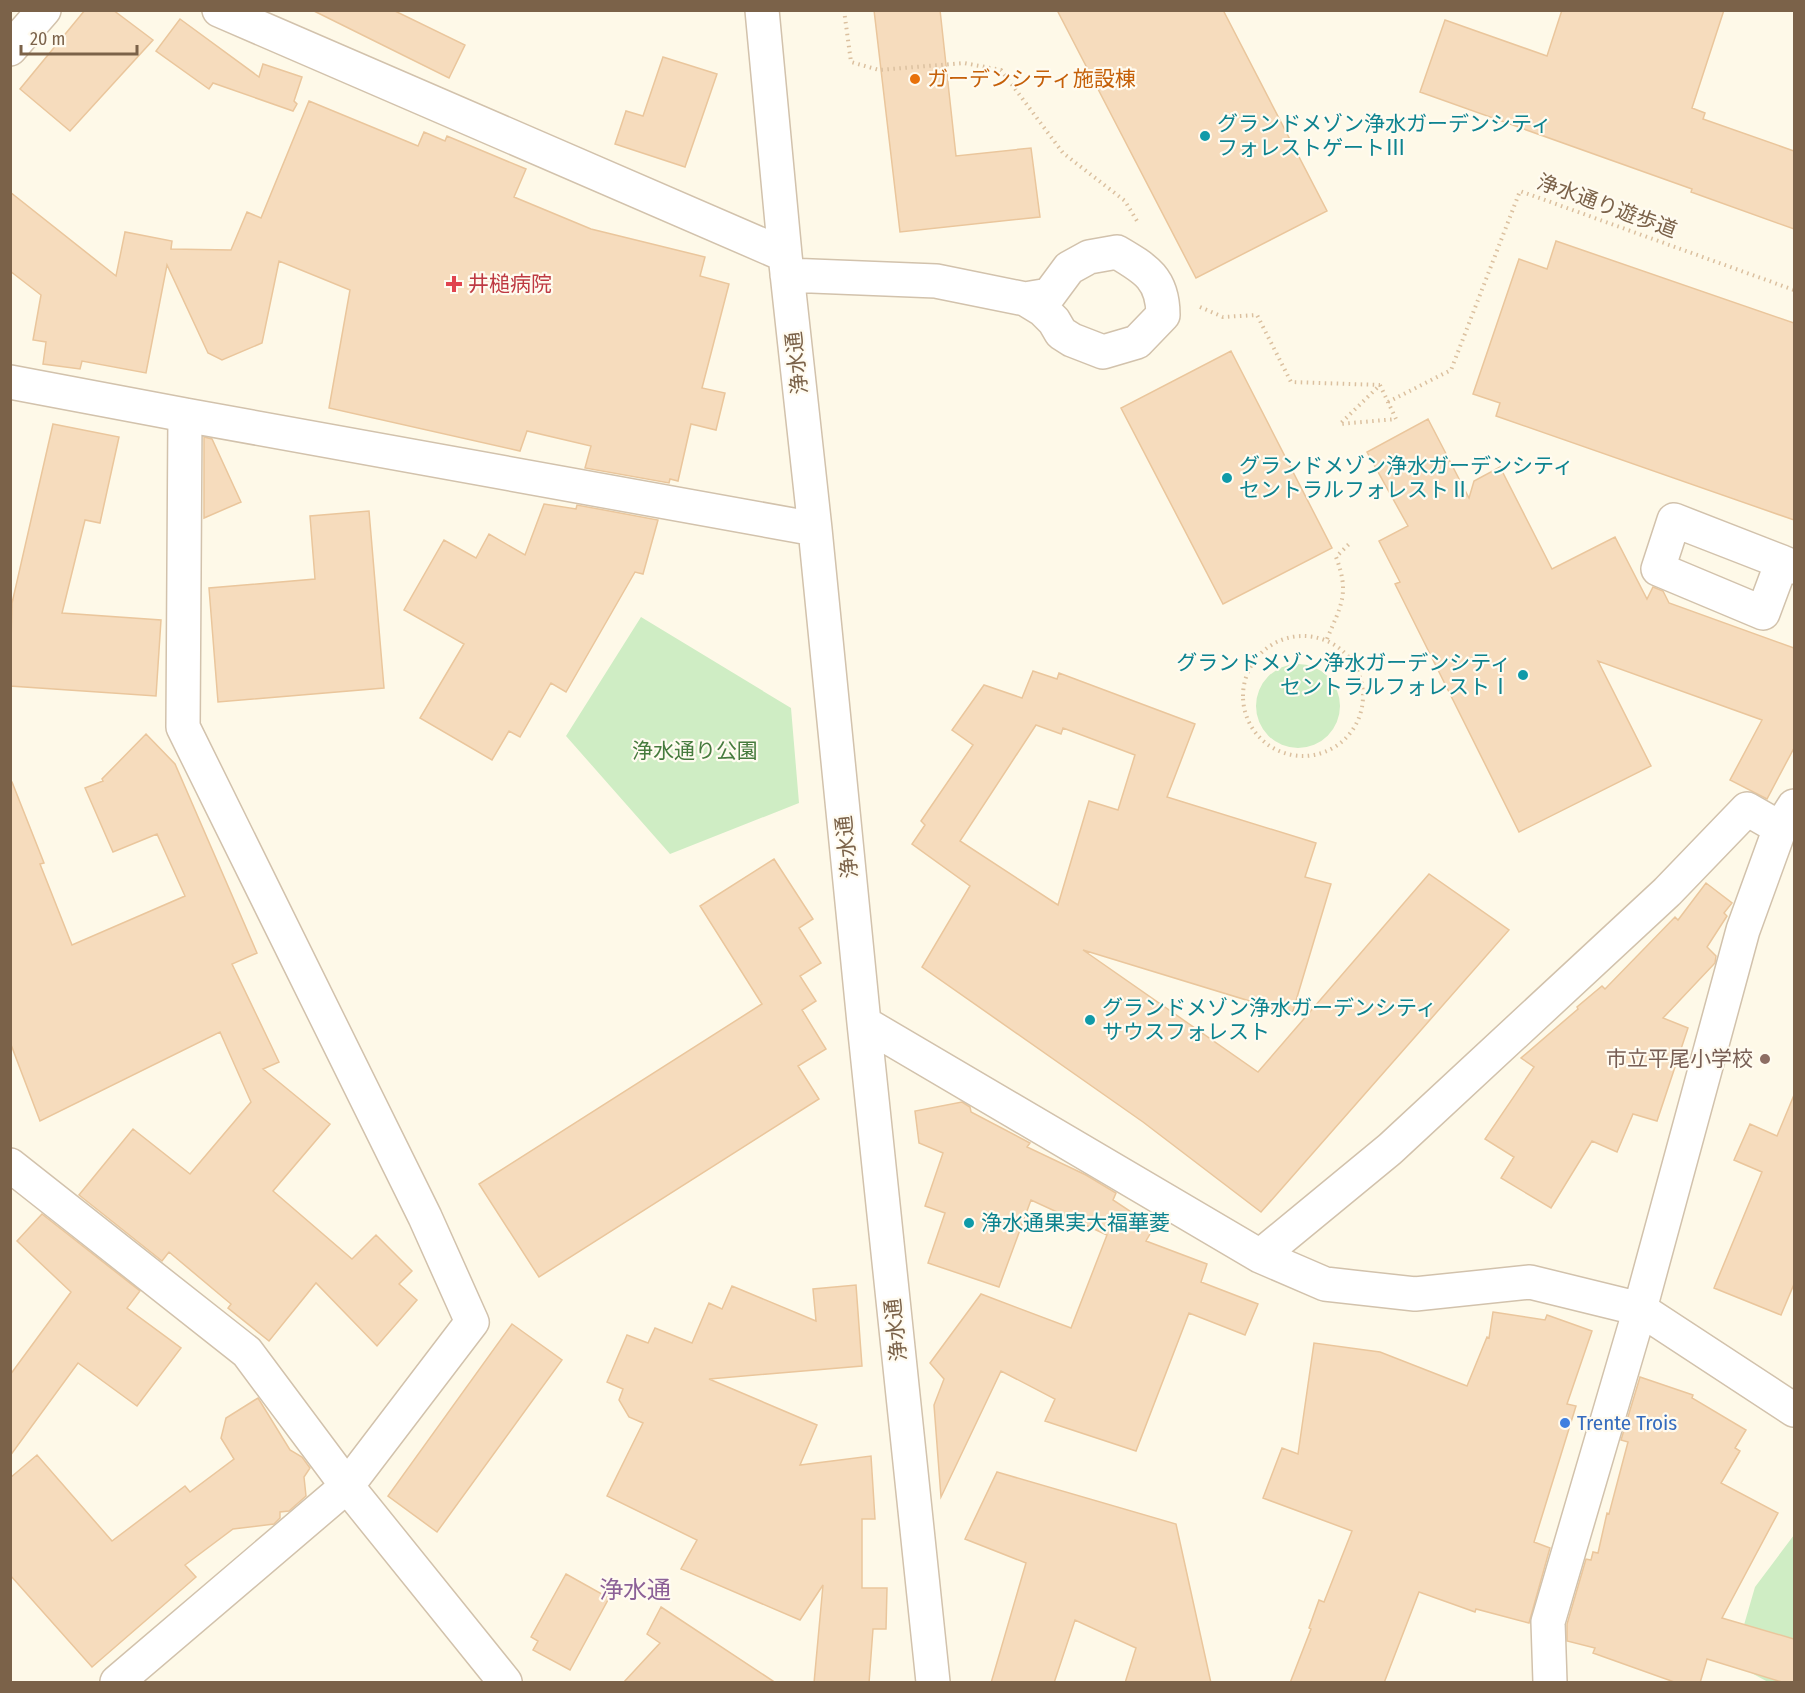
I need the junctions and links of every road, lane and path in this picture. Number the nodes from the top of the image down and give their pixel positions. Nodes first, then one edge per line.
1 (44, 10) edge
2 (219, 10) edge
3 (762, 10) edge
4 (844, 10) edge
5 (10, 49) edge
6 (1142, 230) dead end
7 (786, 265) junction
8 (1794, 290) edge
9 (1025, 299) dead end
10 (1191, 303) dead end
11 (10, 382) edge
12 (1380, 386) junction
13 (1388, 402) junction
14 (185, 415) junction
15 (815, 529) junction
16 (1350, 543) dead end
17 (1327, 639) junction
18 (1787, 817) edge
19 (864, 1023) junction
20 (10, 1165) edge
21 (1260, 1256) junction
22 (1640, 1309) junction
23 (1794, 1410) edge
24 (348, 1486) junction
25 (117, 1683) edge
26 (505, 1683) edge
27 (933, 1683) edge
28 (1550, 1683) edge

1 - 5 street
2 - 7 street
3 - 7 street, 浄水通
4 - 6 path
7 - 9 street
7 - 15 street, 浄水通
8 - 13 path, 浄水通り遊歩道
10 - 12 path
11 - 14 street
12 - 13 path
12 - 13 path
14 - 15 street
14 - 24 street
15 - 19 street, 浄水通
16 - 17 path
17 - 17 path
18 - 21 street
18 - 22 street
19 - 21 street
19 - 27 street, 浄水通
20 - 24 street
21 - 22 street
22 - 23 street
22 - 28 street
24 - 25 street
24 - 26 street

